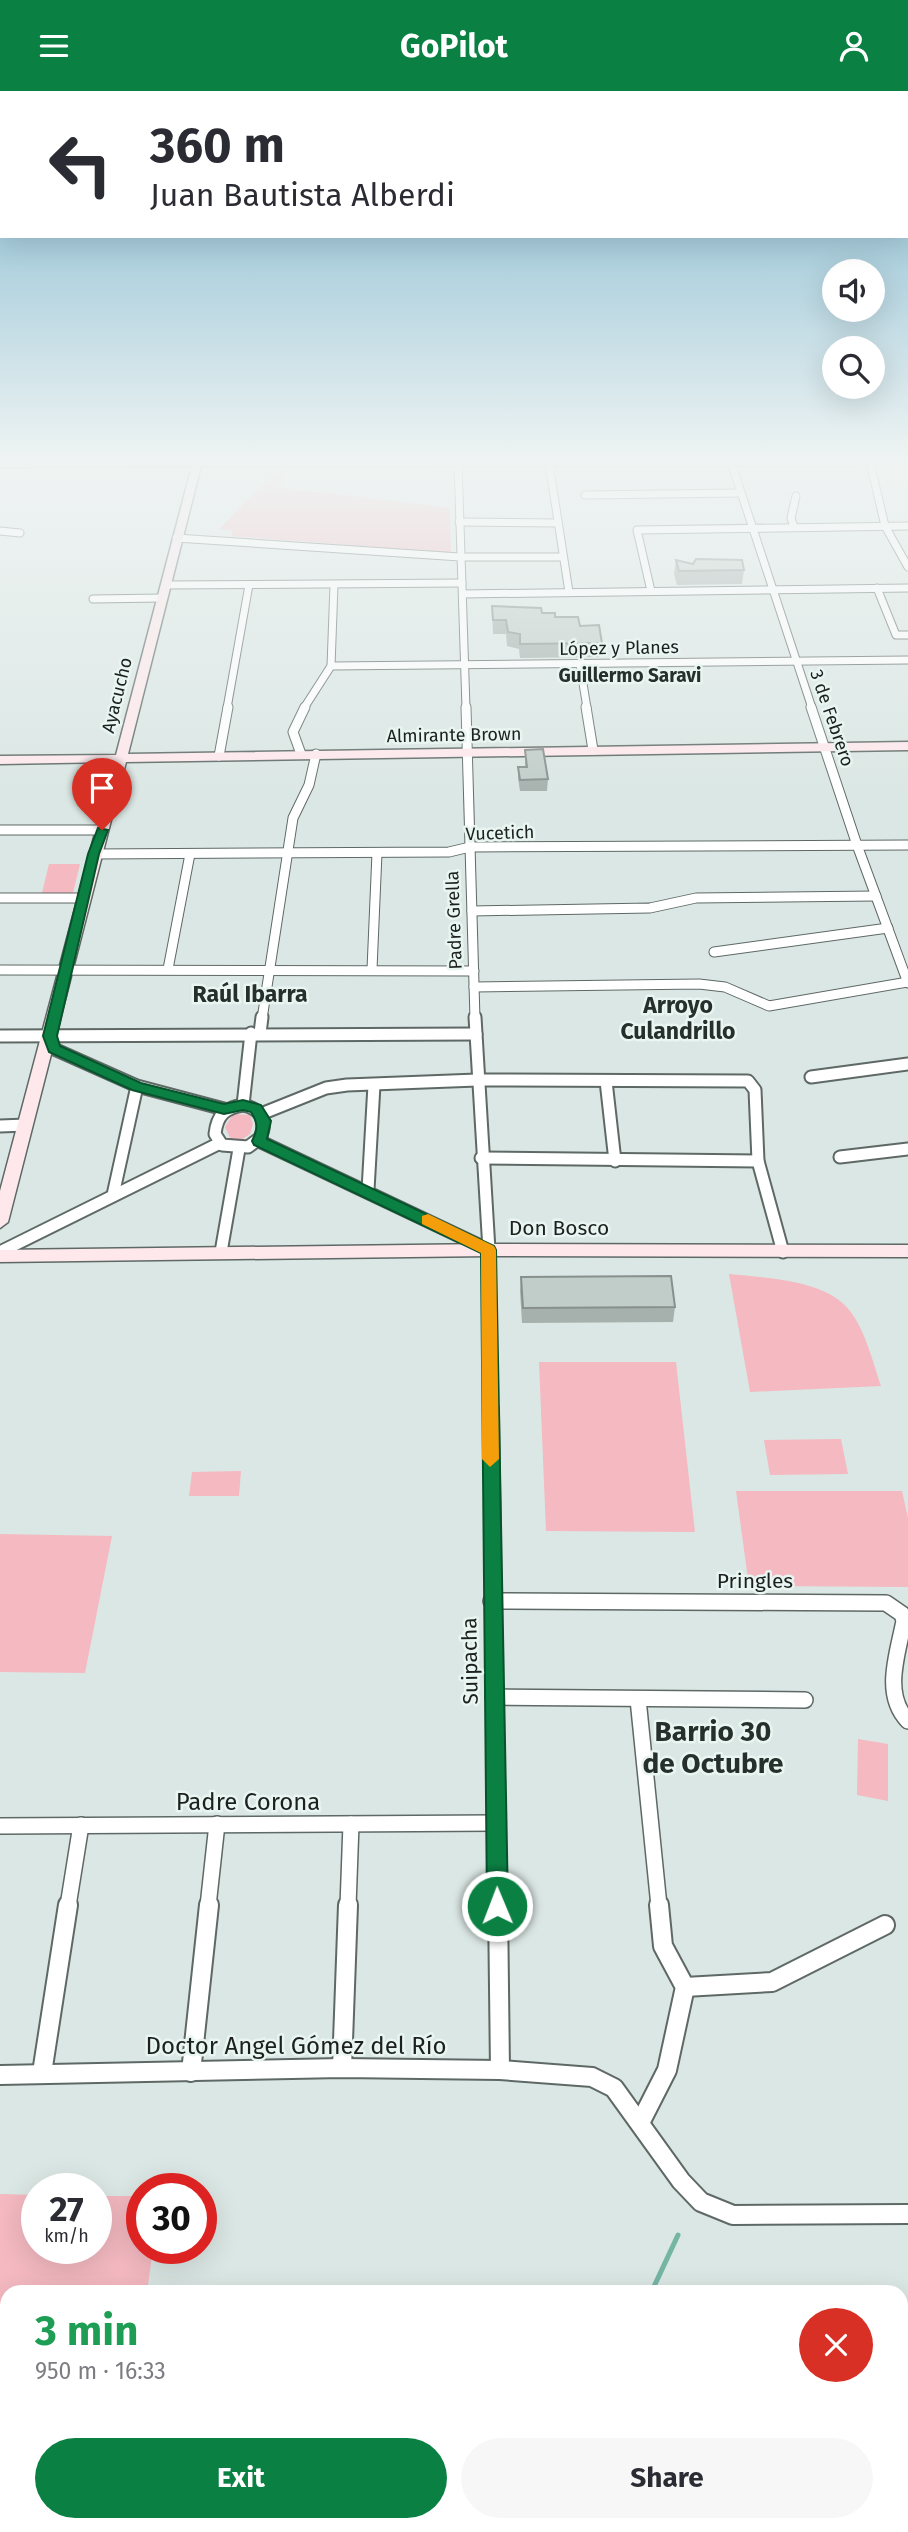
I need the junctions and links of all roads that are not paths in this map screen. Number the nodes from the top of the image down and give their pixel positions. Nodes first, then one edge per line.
1 (167, 576) edge
2 (461, 576) edge
3 (566, 576) edge
4 (648, 576) edge
5 (769, 576) edge
6 (462, 583) junction
7 (165, 585) junction
8 (249, 585) junction
9 (334, 585) junction
10 (877, 588) junction
11 (908, 588) edge
12 (773, 590) junction
13 (651, 591) junction
14 (569, 592) junction
15 (463, 594) junction
16 (162, 598) junction
17 (93, 599) dead end
18 (908, 635) edge
19 (908, 660) edge
20 (796, 661) junction
21 (464, 663) junction
22 (580, 665) junction
23 (331, 666) junction
24 (908, 746) edge
25 (825, 747) junction
26 (593, 750) junction
27 (467, 753) junction
28 (300, 754) junction
29 (316, 754) junction
30 (219, 756) junction
31 (121, 757) junction
32 (0, 760) edge
33 (0, 830) edge
34 (102, 830) junction
35 (857, 845) junction
36 (908, 845) edge
37 (470, 848) junction
38 (190, 853) junction
39 (287, 853) junction
40 (377, 853) junction
41 (93, 854) junction
42 (876, 896) junction
43 (0, 898) edge
44 (84, 898) junction
45 (472, 911) junction
46 (888, 928) junction
47 (714, 953) dead end
48 (270, 968) junction
49 (66, 969) junction
50 (168, 969) junction
51 (372, 969) junction
52 (0, 970) edge
53 (474, 971) junction
54 (908, 982) edge
55 (474, 987) junction
56 (255, 1033) junction
57 (476, 1034) junction
58 (0, 1036) edge
59 (50, 1036) junction
60 (908, 1064) edge
61 (811, 1077) dead end
62 (477, 1080) junction
63 (606, 1081) junction
64 (374, 1085) junction
65 (137, 1086) junction
66 (243, 1105) junction
67 (224, 1109) junction
68 (261, 1114) junction
69 (26, 1125) junction
70 (0, 1126) edge
71 (259, 1141) junction
72 (220, 1143) junction
73 (239, 1149) junction
74 (908, 1149) edge
75 (840, 1157) dead end
76 (481, 1158) junction
77 (615, 1161) junction
78 (758, 1161) junction
79 (368, 1190) junction
80 (113, 1195) junction
81 (0, 1222) edge
82 (489, 1250) junction
83 (783, 1251) junction
84 (908, 1251) edge
85 (221, 1252) junction
86 (0, 1254) edge
87 (491, 1601) junction
88 (493, 1697) junction
89 (638, 1699) junction
90 (805, 1700) dead end
91 (908, 1721) edge
92 (496, 1823) junction
93 (217, 1824) junction
94 (351, 1824) junction
95 (81, 1825) junction
96 (0, 1826) edge
97 (885, 1925) dead end
98 (685, 1987) junction
99 (342, 2068) junction
100 (500, 2070) junction
101 (191, 2071) junction
102 (41, 2073) junction
103 (0, 2075) edge
104 (592, 2077) joint
105 (640, 2123) junction
106 (908, 2214) edge

1 - 7 main road, Ayacucho
2 - 6 street, Padre Grella
3 - 14 street
4 - 13 street
5 - 12 street, 3 de Febrero
6 - 9 street
6 - 15 street, Padre Grella
7 - 8 street
7 - 16 main road, Ayacucho
8 - 9 street
8 - 30 street
9 - 23 street
10 - 11 street
10 - 12 street
10 - 18 street
12 - 13 street
12 - 20 street, 3 de Febrero
13 - 14 street
14 - 15 street
15 - 21 street, Padre Grella
16 - 17 street
16 - 31 main road, Ayacucho
19 - 20 street, López y Planes
20 - 22 street, López y Planes
20 - 25 street, 3 de Febrero
21 - 22 street, López y Planes
21 - 23 street, López y Planes
21 - 27 street, Padre Grella
22 - 26 street
23 - 28 street
24 - 25 main road, Almirante Brown
25 - 26 main road, Almirante Brown
25 - 35 street, 3 de Febrero
26 - 27 main road, Almirante Brown
27 - 29 main road, Almirante Brown
27 - 37 street, Padre Grella
28 - 29 main road, Almirante Brown
28 - 30 main road, Almirante Brown
29 - 39 street
30 - 31 main road, Almirante Brown
31 - 32 main road, Almirante Brown
31 - 34 main road, Ayacucho
33 - 34 street
34 - 41 main road, Ayacucho
35 - 36 street, Vucetich
35 - 37 street, Vucetich
35 - 42 street, 3 de Febrero
37 - 40 street, Vucetich
37 - 45 street, Padre Grella
38 - 39 street, Vucetich
38 - 41 street, Vucetich
38 - 50 street
39 - 40 street, Vucetich
39 - 48 street
40 - 51 street
41 - 44 main road, Ayacucho
42 - 45 street
42 - 46 street, 3 de Febrero
43 - 44 street
44 - 49 main road, Ayacucho
45 - 53 street, Padre Grella
46 - 47 street
46 - 54 street, 3 de Febrero
48 - 50 street
48 - 51 street
48 - 56 street
49 - 50 street
49 - 52 street
49 - 59 main road, Ayacucho
51 - 53 street
53 - 55 street, Padre Grella
54 - 55 street
55 - 57 street, Padre Grella
56 - 57 street
56 - 59 street
56 - 66 street
57 - 62 street, Padre Grella
58 - 59 street
59 - 65 street
59 - 69 main road, Ayacucho
60 - 61 street
62 - 63 street
62 - 64 street
62 - 76 street, Padre Grella
63 - 77 street
63 - 78 street
64 - 68 street
64 - 79 street
65 - 67 street
65 - 80 street
66 - 67 street
66 - 68 street
67 - 72 street
68 - 71 street
69 - 70 street
69 - 81 main road, Ayacucho
71 - 73 street
71 - 79 street
72 - 73 street
72 - 80 street
73 - 85 street
74 - 75 street
76 - 77 street
76 - 82 street, Padre Grella
77 - 78 street
78 - 83 street
79 - 82 street
80 - 86 street
82 - 83 main road, Don Bosco
82 - 85 main road, Don Bosco
82 - 87 street, Suipacha
83 - 84 main road, Don Bosco
85 - 86 main road, Don Bosco
87 - 88 street, Suipacha
87 - 91 street, Pringles
88 - 89 street
88 - 92 street, Suipacha
89 - 90 street
89 - 98 street
92 - 94 street, Padre Corona
92 - 100 street, Suipacha
93 - 94 street, Padre Corona
93 - 95 street, Padre Corona
93 - 101 street
94 - 99 street
95 - 96 street, Padre Corona
95 - 102 street
97 - 98 street
98 - 105 street
99 - 100 street, Doctor Angel Gómez del Río
99 - 101 street, Doctor Angel Gómez del Río
100 - 104 street, Doctor Angel Gómez del Río
101 - 102 street, Doctor Angel Gómez del Río
102 - 103 street, Doctor Angel Gómez del Río
104 - 105 street
105 - 106 street

